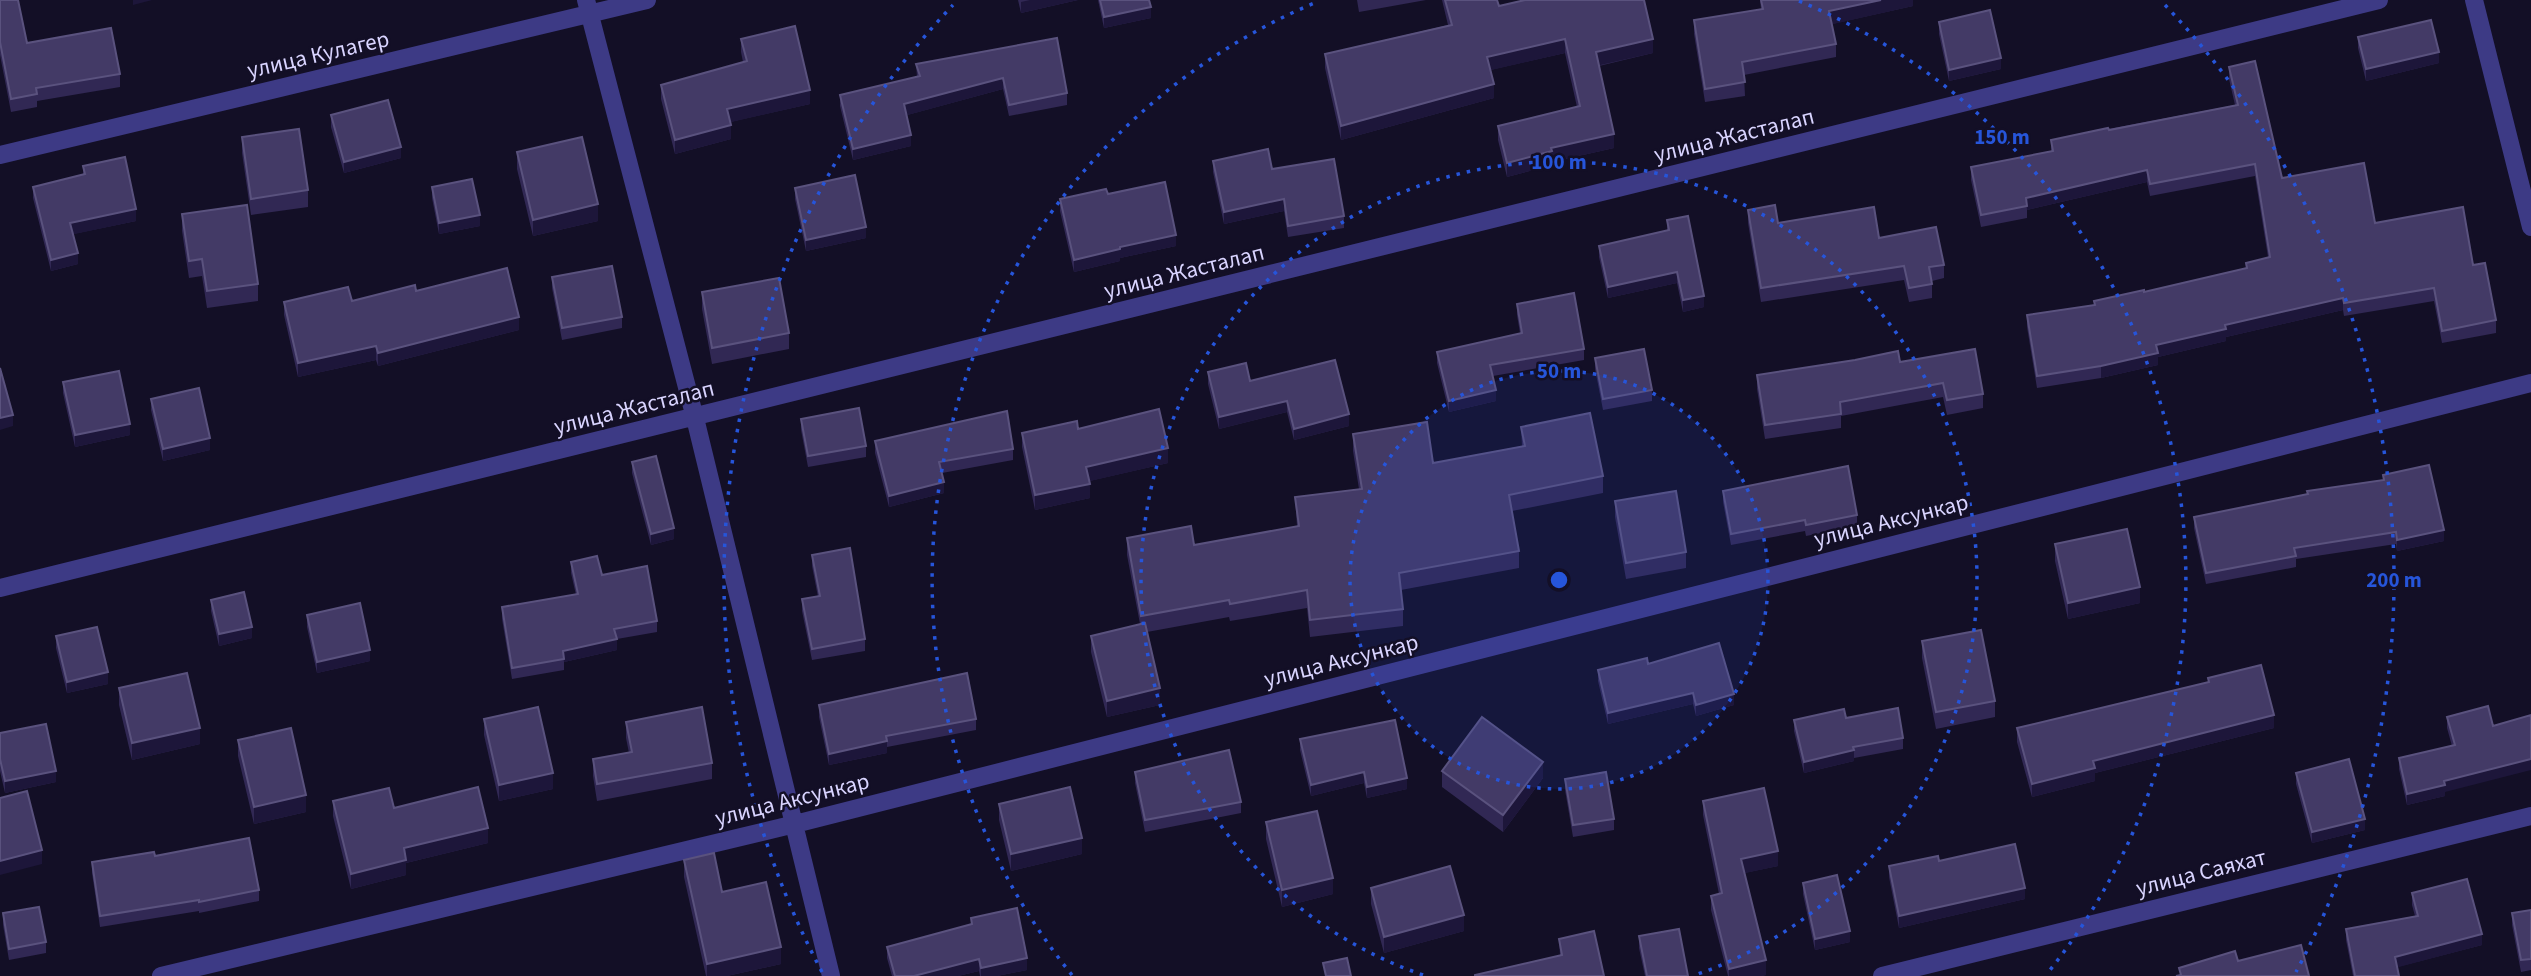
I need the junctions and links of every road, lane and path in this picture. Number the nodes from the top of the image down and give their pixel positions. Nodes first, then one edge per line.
1 (647, 0) edge
2 (2379, 0) edge
3 (2474, 0) edge
4 (587, 7) edge
5 (0, 155) edge
6 (2531, 227) edge
7 (2531, 383) edge
8 (695, 418) junction
9 (0, 588) edge
10 (2531, 816) edge
11 (795, 824) junction
12 (161, 976) edge
13 (831, 976) edge
14 (1882, 976) edge

1 - 4 street, улица Кулагер
2 - 8 street, улица Жасталап
3 - 6 street
4 - 5 street, улица Кулагер
4 - 8 street
7 - 11 street, улица Аксункар
8 - 9 street, улица Жасталап
8 - 11 street
10 - 14 street, улица Саяхат
11 - 12 street, улица Аксункар
11 - 13 street

